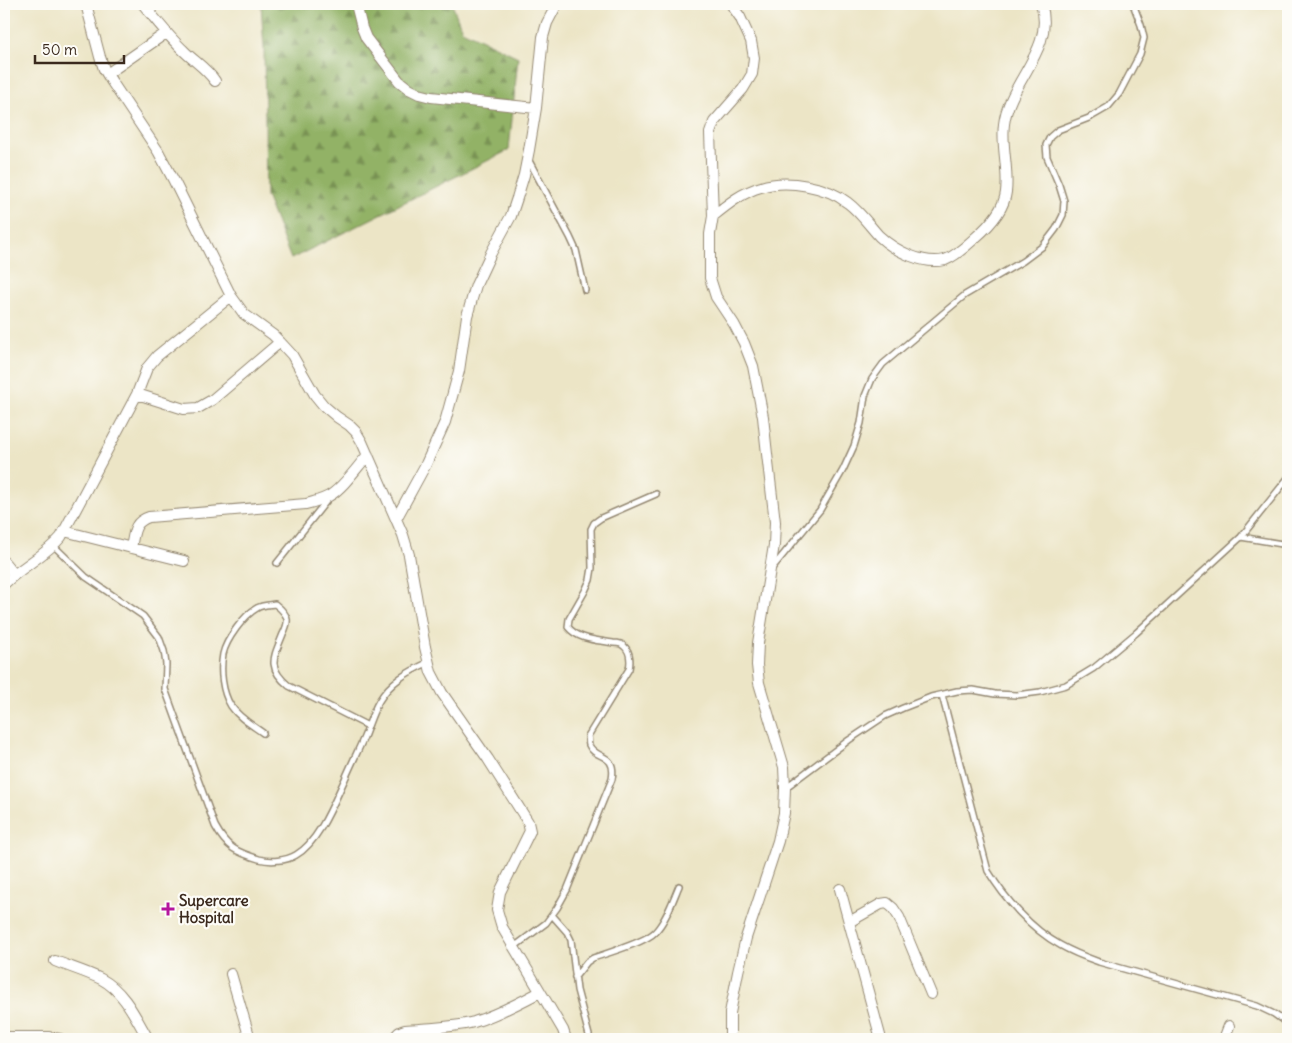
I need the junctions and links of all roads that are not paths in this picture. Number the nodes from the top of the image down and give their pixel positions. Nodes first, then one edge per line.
1 (142, 4) edge
2 (356, 4) edge
3 (557, 4) edge
4 (731, 4) edge
5 (1041, 4) edge
6 (1133, 4) edge
7 (90, 5) edge
8 (166, 33) junction
9 (107, 74) junction
10 (215, 81) dead end
11 (536, 108) junction
12 (528, 158) junction
13 (713, 216) junction
14 (586, 290) dead end
15 (231, 296) junction
16 (280, 342) junction
17 (137, 394) junction
18 (368, 455) junction
19 (1288, 478) edge
20 (656, 494) dead end
21 (331, 495) junction
22 (396, 519) junction
23 (64, 531) junction
24 (1241, 537) junction
25 (1288, 545) edge
26 (54, 546) junction
27 (131, 548) junction
28 (184, 561) dead end
29 (4, 562) edge
30 (277, 563) dead end
31 (770, 571) junction
32 (14, 574) junction
33 (4, 584) edge
34 (429, 662) junction
35 (942, 694) junction
36 (368, 726) junction
37 (263, 734) dead end
38 (785, 788) junction
39 (679, 886) dead end
40 (840, 889) dead end
41 (552, 915) junction
42 (849, 922) junction
43 (513, 947) junction
44 (54, 961) dead end
45 (230, 974) dead end
46 (575, 977) junction
47 (540, 992) junction
48 (931, 994) dead end
49 (1288, 1024) edge
50 (1229, 1026) dead end
51 (4, 1037) edge
52 (60, 1039) edge
53 (148, 1039) edge
54 (250, 1039) edge
55 (396, 1039) edge
56 (566, 1039) edge
57 (590, 1039) edge
58 (730, 1039) edge
59 (881, 1039) edge
60 (1224, 1039) edge

1 - 8 street
2 - 11 street
3 - 11 street
4 - 13 street
5 - 13 street
6 - 31 lane
7 - 9 street
8 - 9 street
8 - 10 street
9 - 15 street
11 - 12 street
12 - 14 lane
12 - 22 street
13 - 31 street
15 - 16 street
15 - 17 street
16 - 17 street
16 - 18 street
17 - 23 street
18 - 21 street
18 - 22 street
19 - 24 lane
20 - 41 lane
21 - 27 street
21 - 30 lane
22 - 34 street
23 - 26 street
23 - 27 street
24 - 25 lane
24 - 35 lane
26 - 32 street
26 - 36 lane
27 - 28 street
29 - 32 street
31 - 38 street
32 - 33 street
34 - 36 lane
34 - 43 street
35 - 38 lane
35 - 49 lane
36 - 37 lane
38 - 58 street
39 - 46 lane
40 - 42 street
41 - 43 lane
41 - 46 lane
42 - 48 street
42 - 59 street
43 - 47 street
44 - 53 street
45 - 54 street
46 - 57 lane
47 - 55 street
47 - 56 street
50 - 60 street
51 - 52 street

